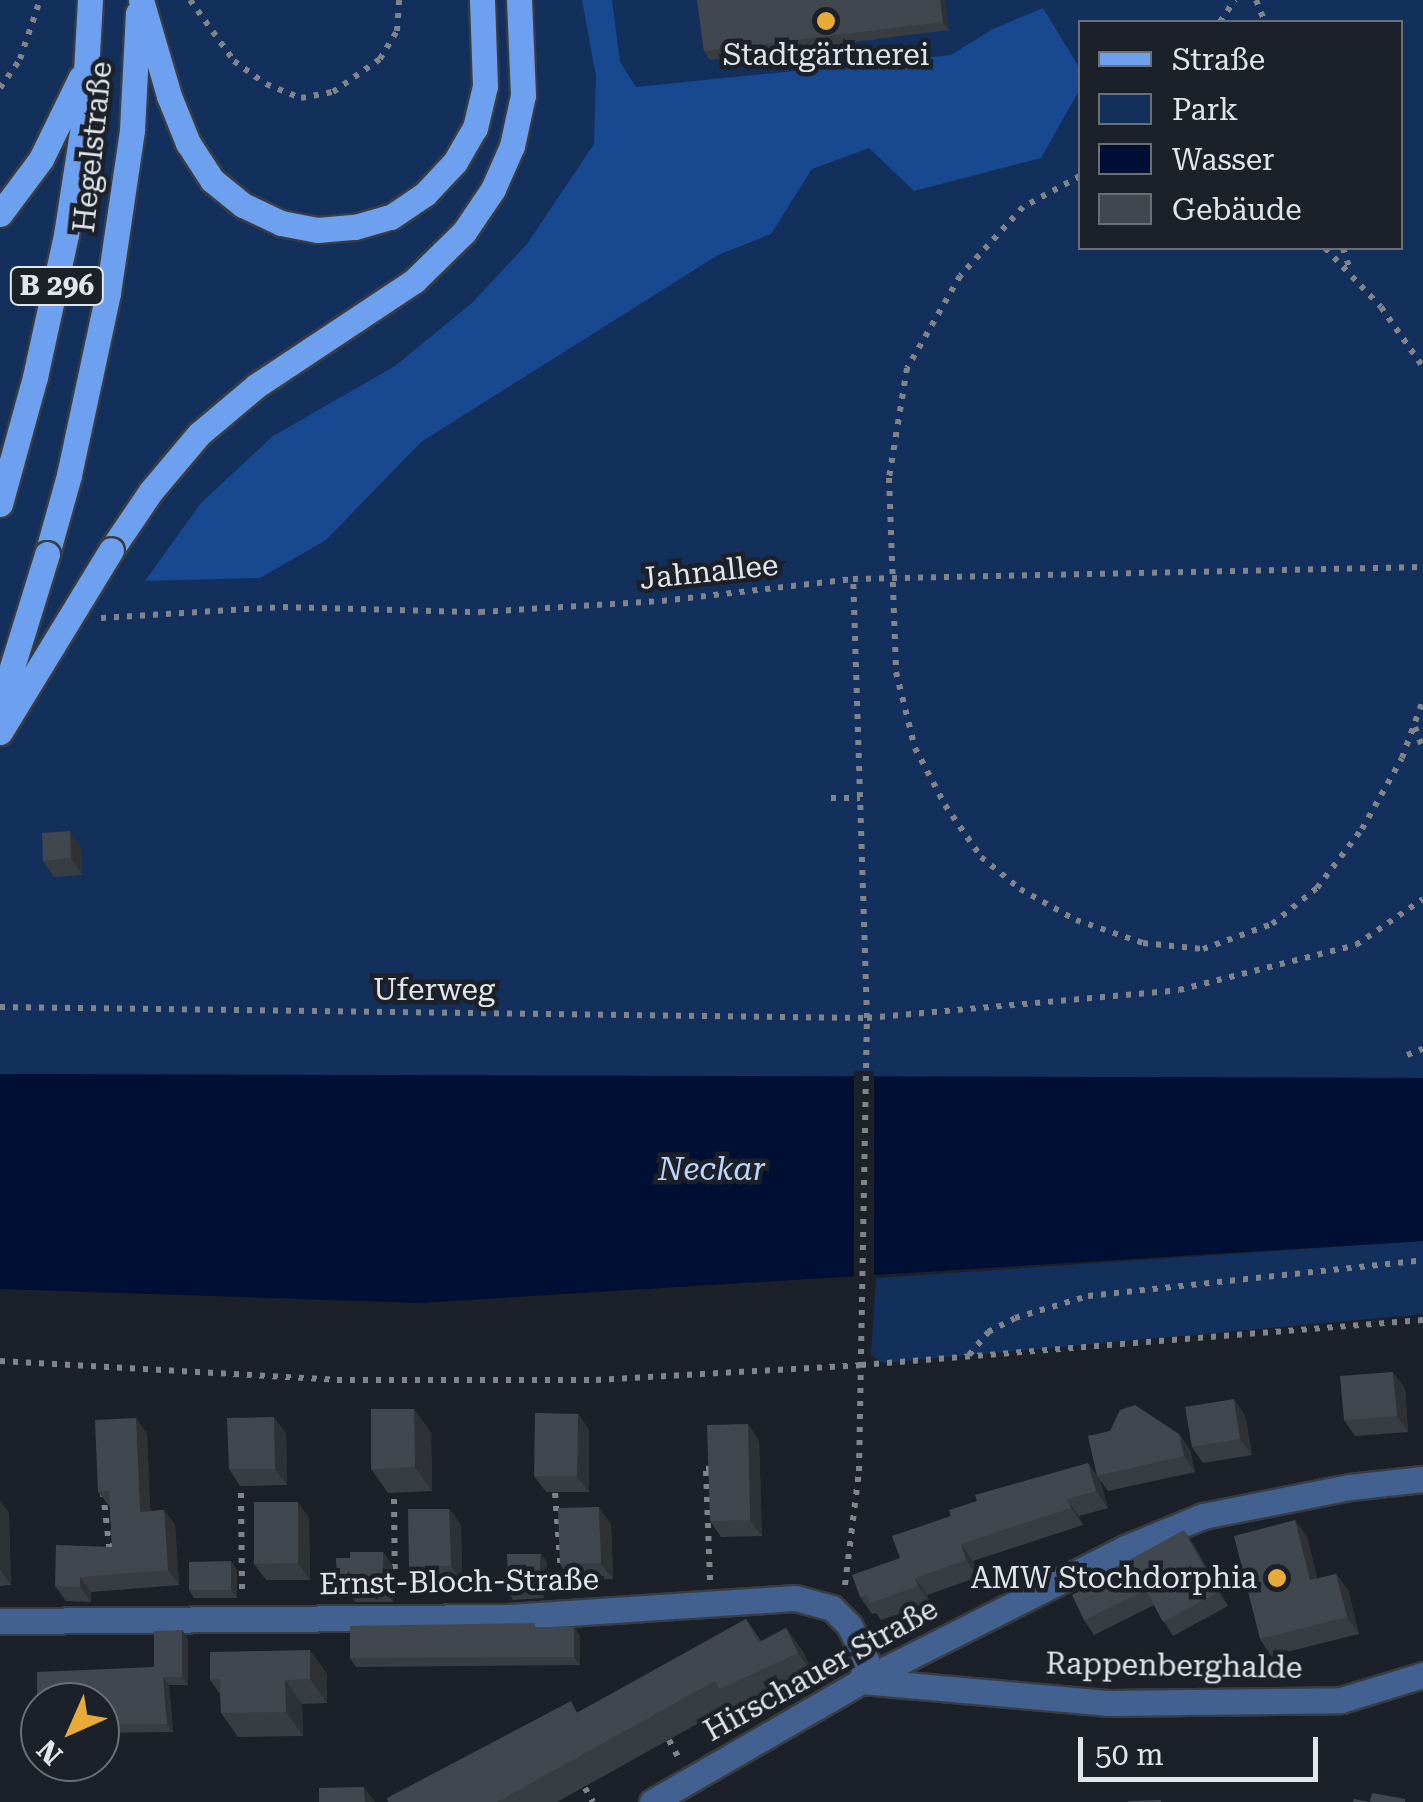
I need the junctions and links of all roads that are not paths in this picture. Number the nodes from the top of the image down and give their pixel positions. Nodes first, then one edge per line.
1 (90, 0) edge
2 (140, 0) edge
3 (482, 0) edge
4 (519, 0) edge
5 (88, 64) junction
6 (0, 214) edge
7 (0, 504) edge
8 (0, 706) edge
9 (0, 732) edge
10 (1423, 1479) edge
11 (0, 1621) edge
12 (1423, 1675) edge
13 (862, 1680) junction
14 (652, 1802) edge

1 - 5 main road, Hegelstraße
2 - 3 main road
2 - 8 main road, Hegelstraße / B 296, bridge
4 - 9 main road, bridge
5 - 6 main road
5 - 7 main road, Hegelstraße / B 296
10 - 13 street, Hirschauer Straße
11 - 13 street, Ernst-Bloch-Straße
12 - 13 street, Rappenberghalde
13 - 14 street, Hirschauer Straße

